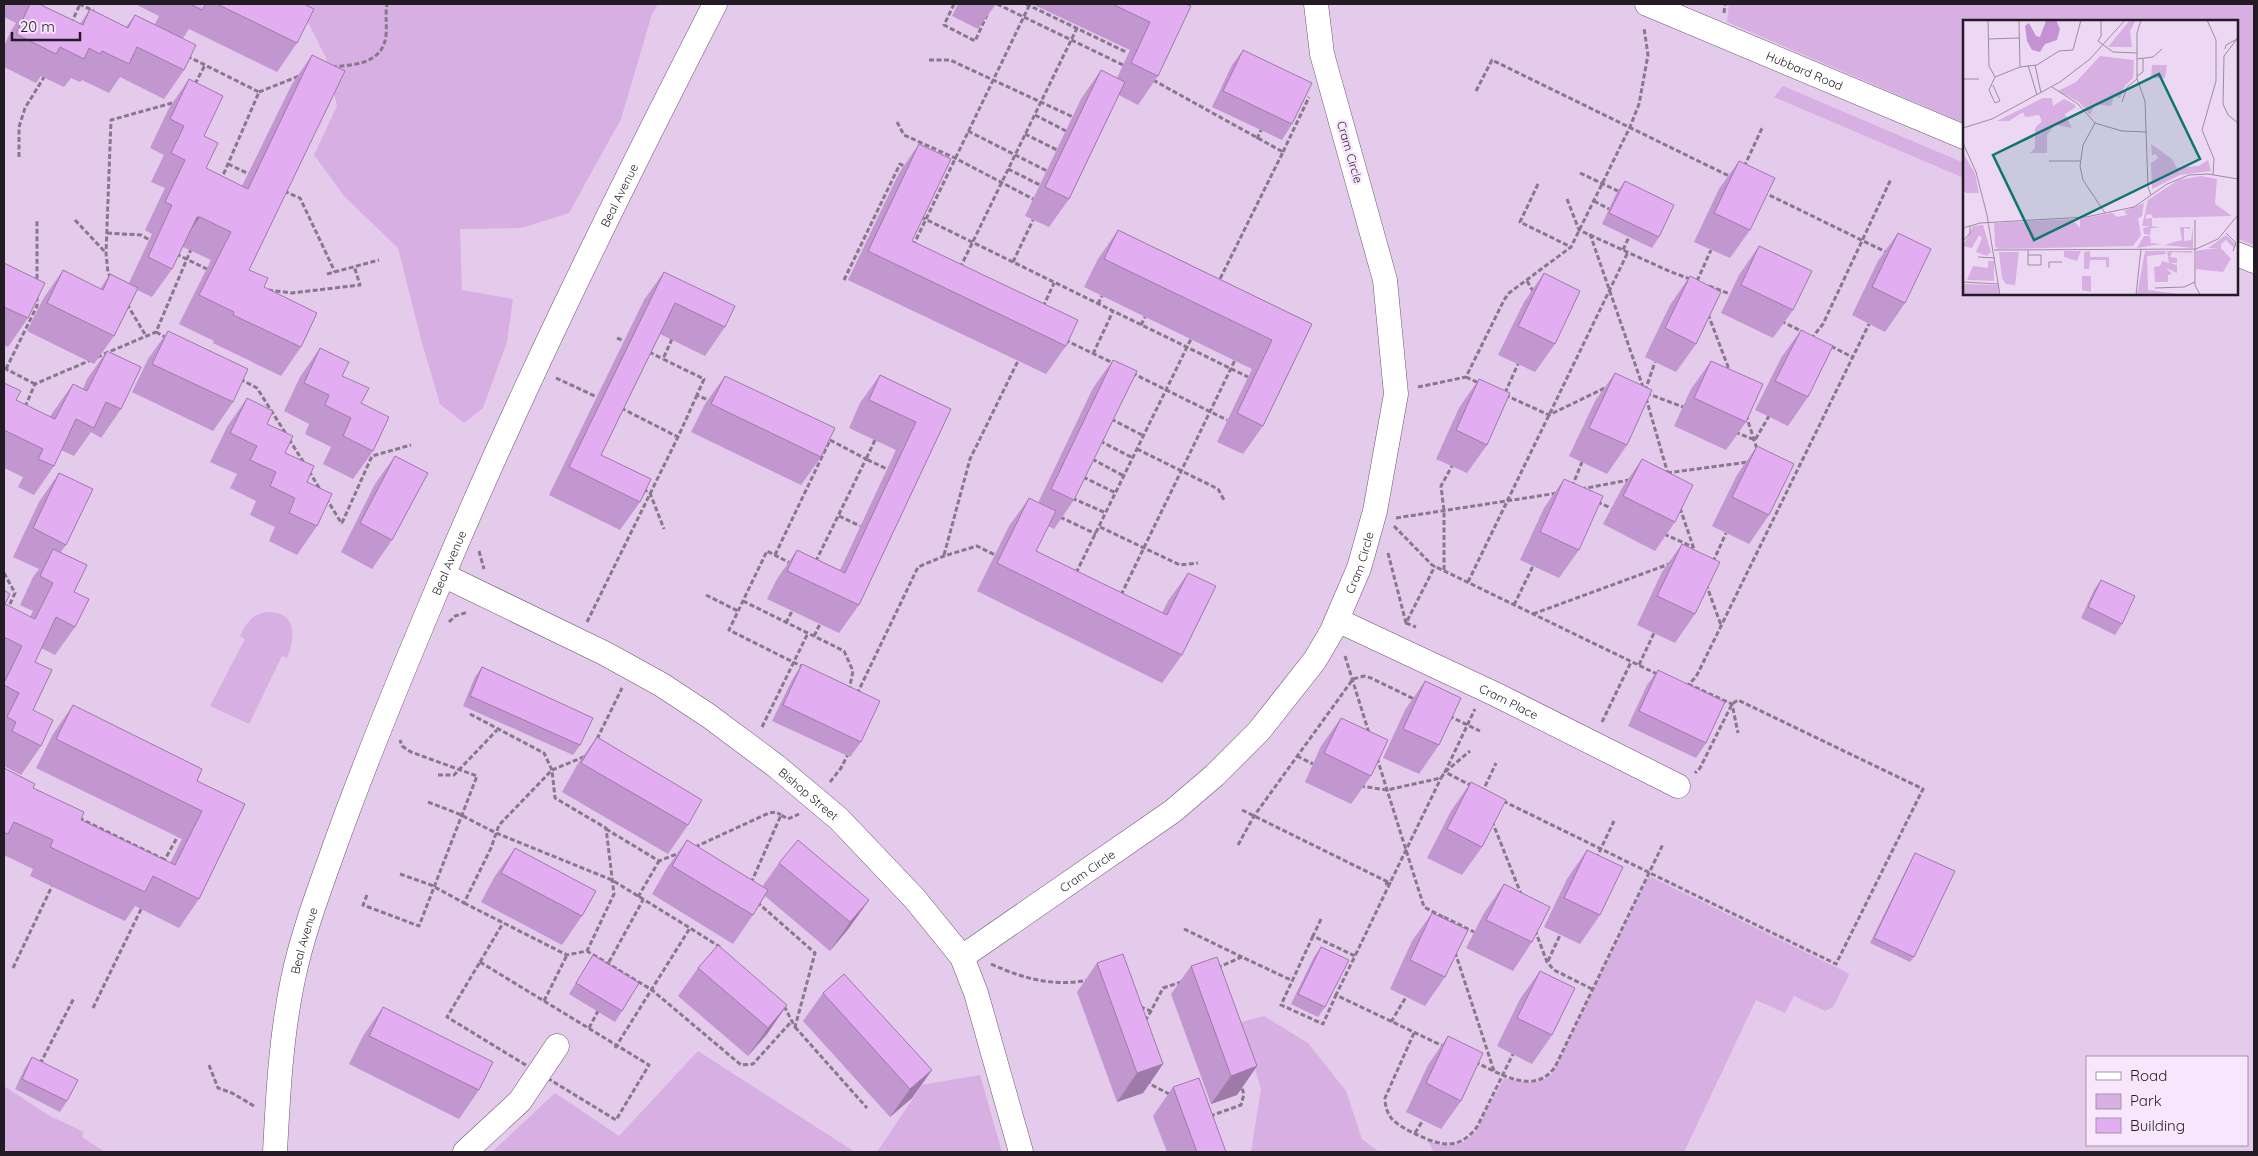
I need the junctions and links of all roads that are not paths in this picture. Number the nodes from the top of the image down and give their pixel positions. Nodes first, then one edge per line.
1 (715, 4) edge
2 (1316, 4) edge
3 (1646, 13) edge
4 (1963, 137) edge
5 (2238, 254) edge
6 (2254, 261) edge
7 (443, 575) junction
8 (1334, 625) junction
9 (1684, 780) road end
10 (962, 957) junction
11 (557, 1046) dead end
12 (275, 1152) edge
13 (466, 1152) edge
14 (1021, 1152) edge

1 - 7 street, Beal Avenue
2 - 8 street, Cram Circle
3 - 4 street, Hubbard Road
5 - 6 street
7 - 10 street, Bishop Street
7 - 12 street, Beal Avenue
8 - 9 street, Cram Place
8 - 10 street, Cram Circle
10 - 14 street, Bishop Street
11 - 13 street

